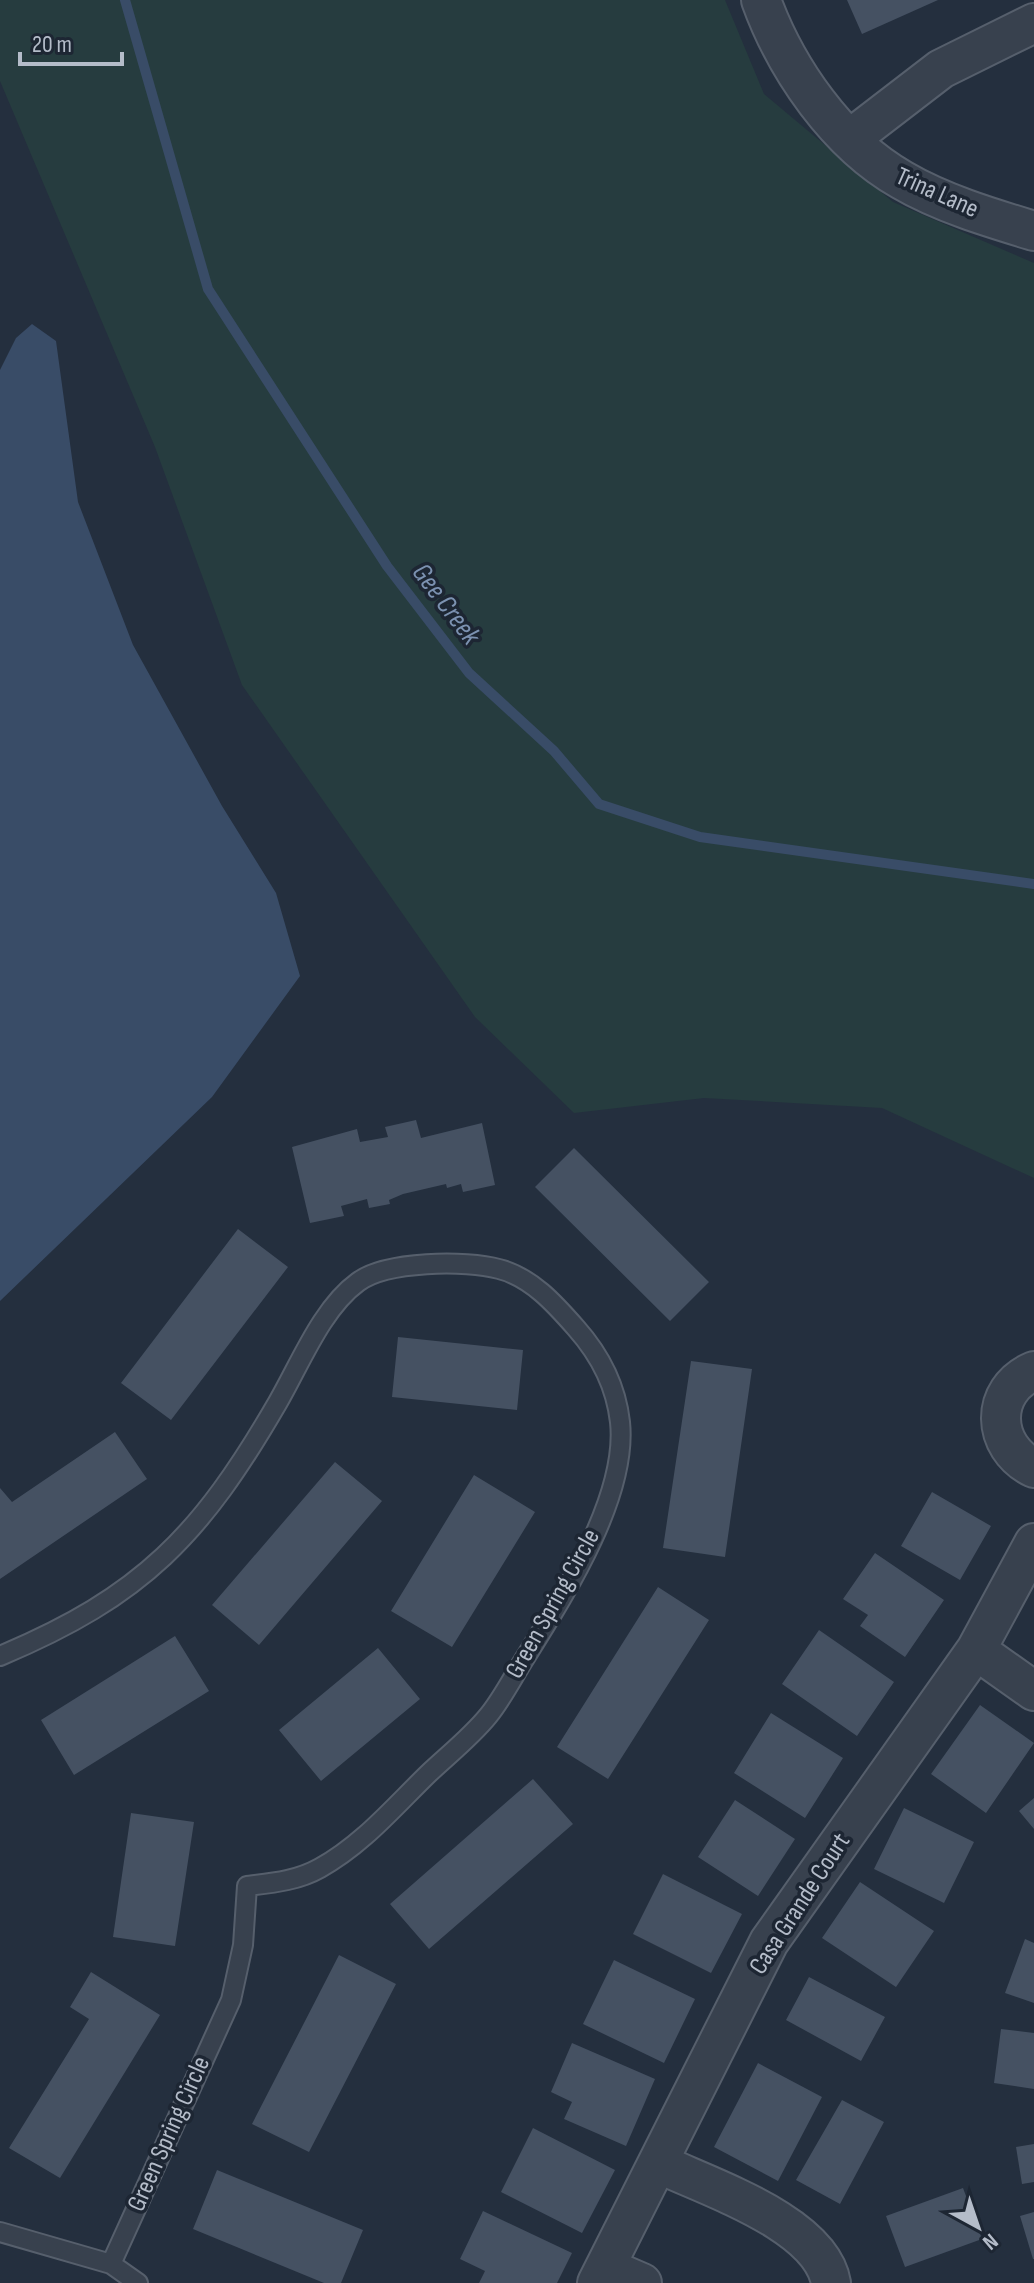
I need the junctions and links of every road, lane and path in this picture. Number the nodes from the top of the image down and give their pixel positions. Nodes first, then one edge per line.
1 (761, 0) edge
2 (1034, 23) edge
3 (850, 139) junction
4 (1034, 231) edge
5 (1034, 1371) edge
6 (1034, 1468) edge
7 (1034, 1543) edge
8 (976, 1650) junction
9 (0, 1656) edge
10 (1034, 1691) edge
11 (658, 2163) junction
12 (0, 2232) edge
13 (111, 2264) junction
14 (601, 2275) edge
15 (138, 2283) edge
16 (642, 2283) edge
17 (831, 2283) edge

1 - 3 street, Trina Lane
2 - 3 street
3 - 4 street, Trina Lane
5 - 6 street
7 - 8 street, Casa Grande Court
8 - 10 street
8 - 11 street, Casa Grande Court
9 - 13 lane, Green Spring Circle
11 - 14 street, Casa Grande Court
11 - 17 street
12 - 13 lane
13 - 15 lane
14 - 16 street

